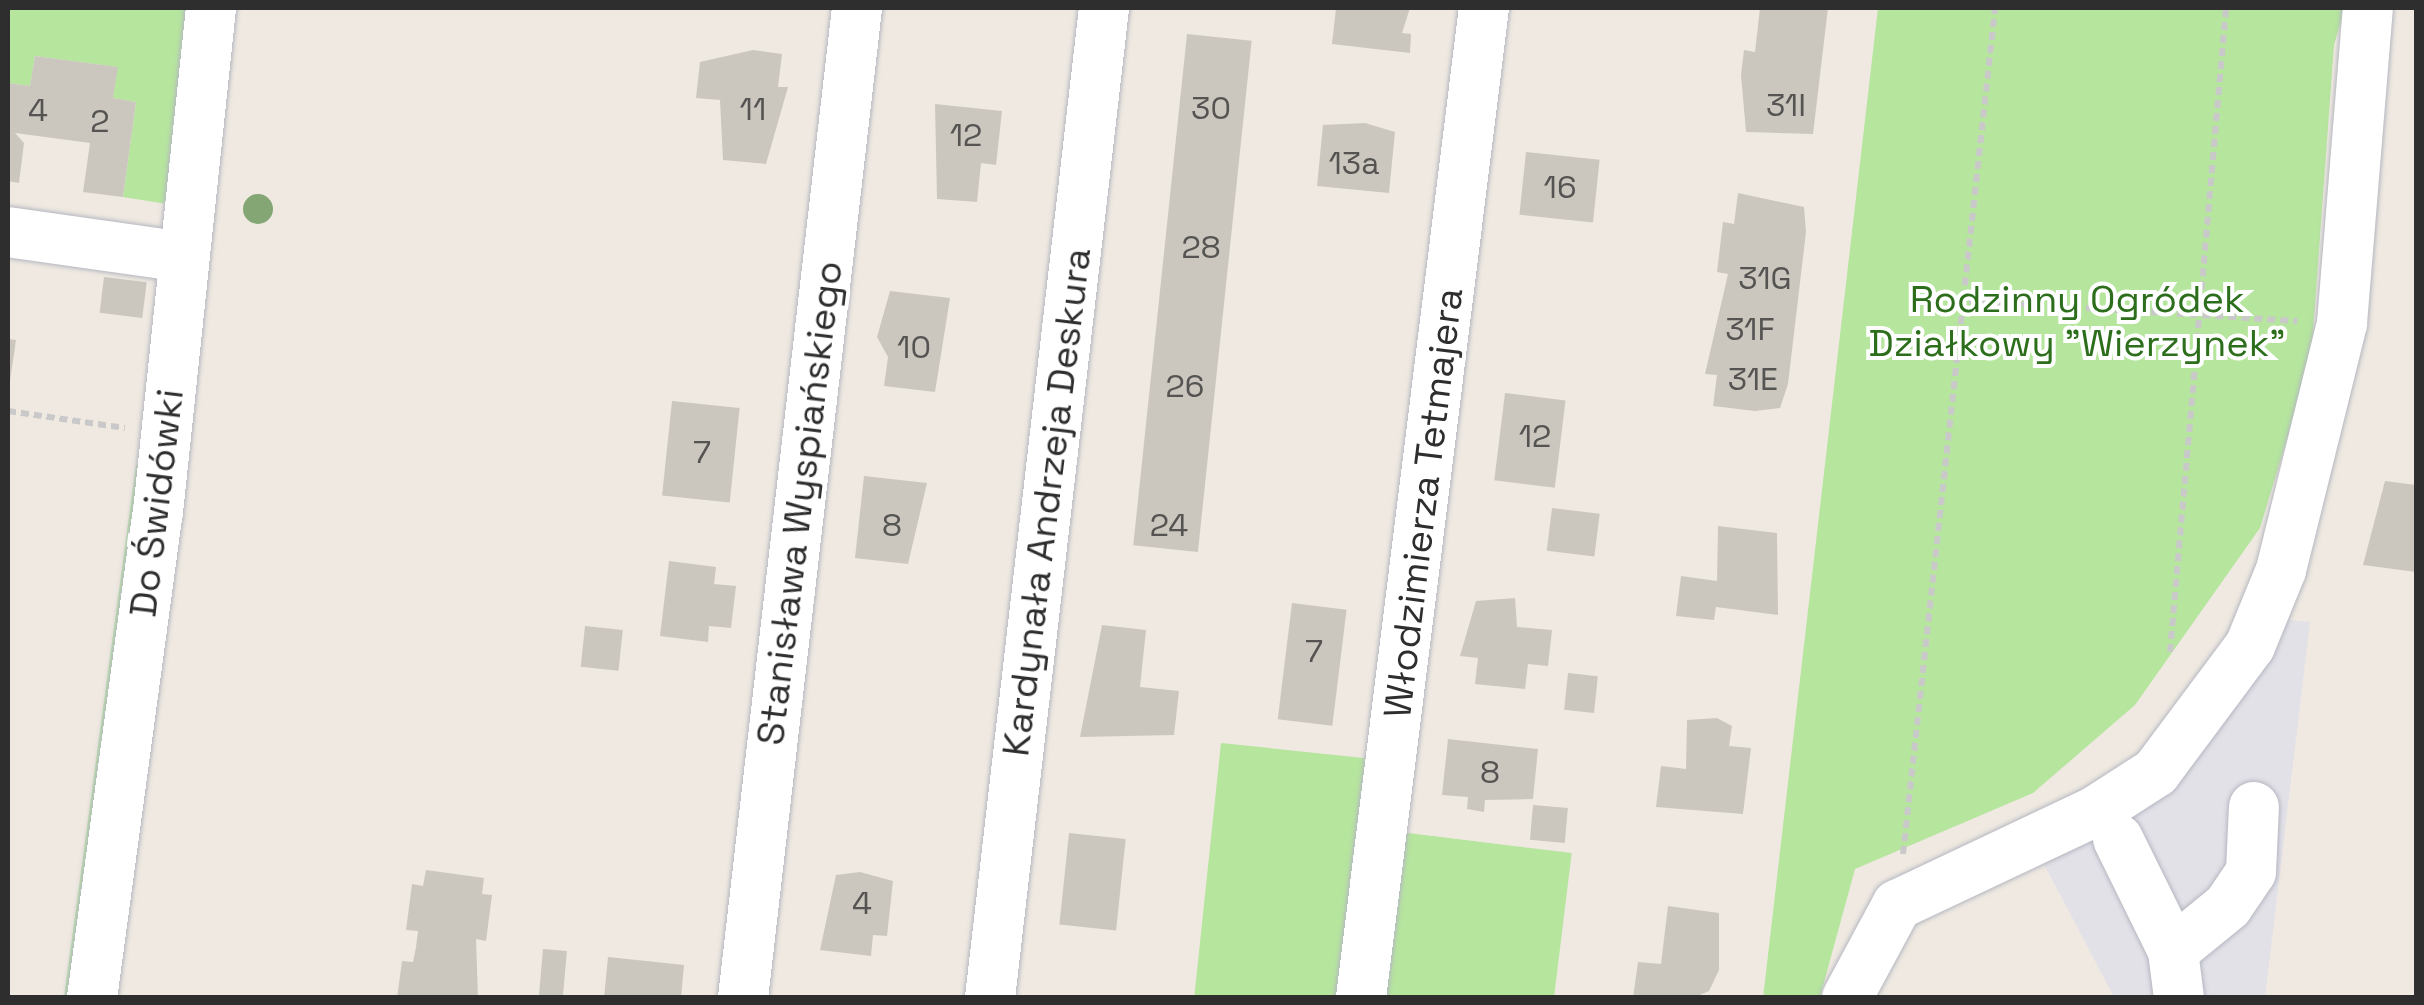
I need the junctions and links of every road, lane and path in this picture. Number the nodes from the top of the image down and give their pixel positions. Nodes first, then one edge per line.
1 (210, 8) edge
2 (856, 8) edge
3 (1104, 8) edge
4 (1484, 8) edge
5 (1995, 8) edge
6 (2226, 8) edge
7 (2368, 8) edge
8 (8, 232) edge
9 (184, 257) junction
10 (1969, 301) junction
11 (2206, 318) junction
12 (2342, 323) junction
13 (8, 411) edge
14 (166, 433) junction
15 (2170, 652) dead end
16 (2254, 807) dead end
17 (2118, 839) dead end
18 (1897, 905) junction
19 (2176, 974) edge
20 (92, 998) edge
21 (742, 998) edge
22 (990, 998) edge
23 (1361, 998) edge
24 (1847, 998) edge

1 - 9 street, Do Świdówki
2 - 21 street, Stanisława Wyspiańskiego
3 - 22 street, Kardynała Andrzeja Deskura
4 - 23 street, Włodzimierza Tetmajera
5 - 10 path
6 - 11 path
7 - 12 street
8 - 9 street
9 - 14 street, Do Świdówki
10 - 11 path
10 - 18 path
11 - 12 path
11 - 15 path
12 - 18 street
13 - 14 path
14 - 20 street, Do Świdówki
16 - 19 street
17 - 19 street
18 - 24 street

